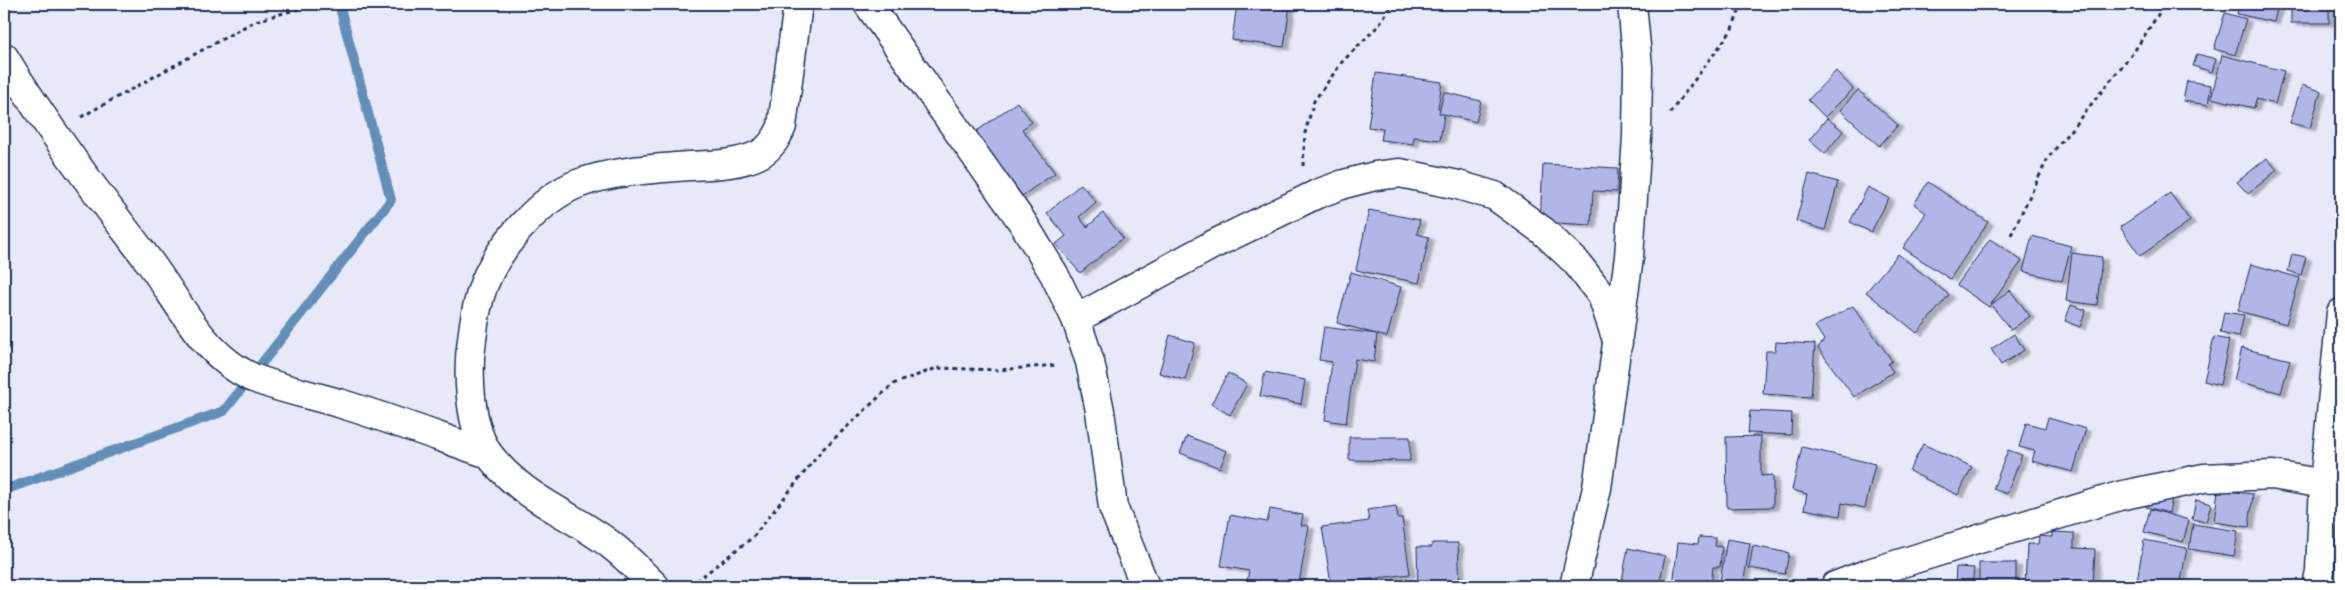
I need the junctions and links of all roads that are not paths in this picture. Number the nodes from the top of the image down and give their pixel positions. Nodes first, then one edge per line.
1 (798, 4) edge
2 (868, 4) edge
3 (1632, 4) edge
4 (4, 57) edge
5 (2341, 313) edge
6 (1076, 319) junction
7 (1618, 342) junction
8 (488, 454) junction
9 (2324, 484) junction
10 (2341, 553) edge
11 (2318, 578) edge
12 (655, 586) edge
13 (1145, 586) edge
14 (1574, 586) edge
15 (1835, 586) edge

1 - 8 street
2 - 6 street
3 - 7 street
4 - 8 street
5 - 9 street
6 - 7 street
6 - 13 street
7 - 14 street
8 - 12 street
9 - 11 street
9 - 15 street
10 - 11 street

